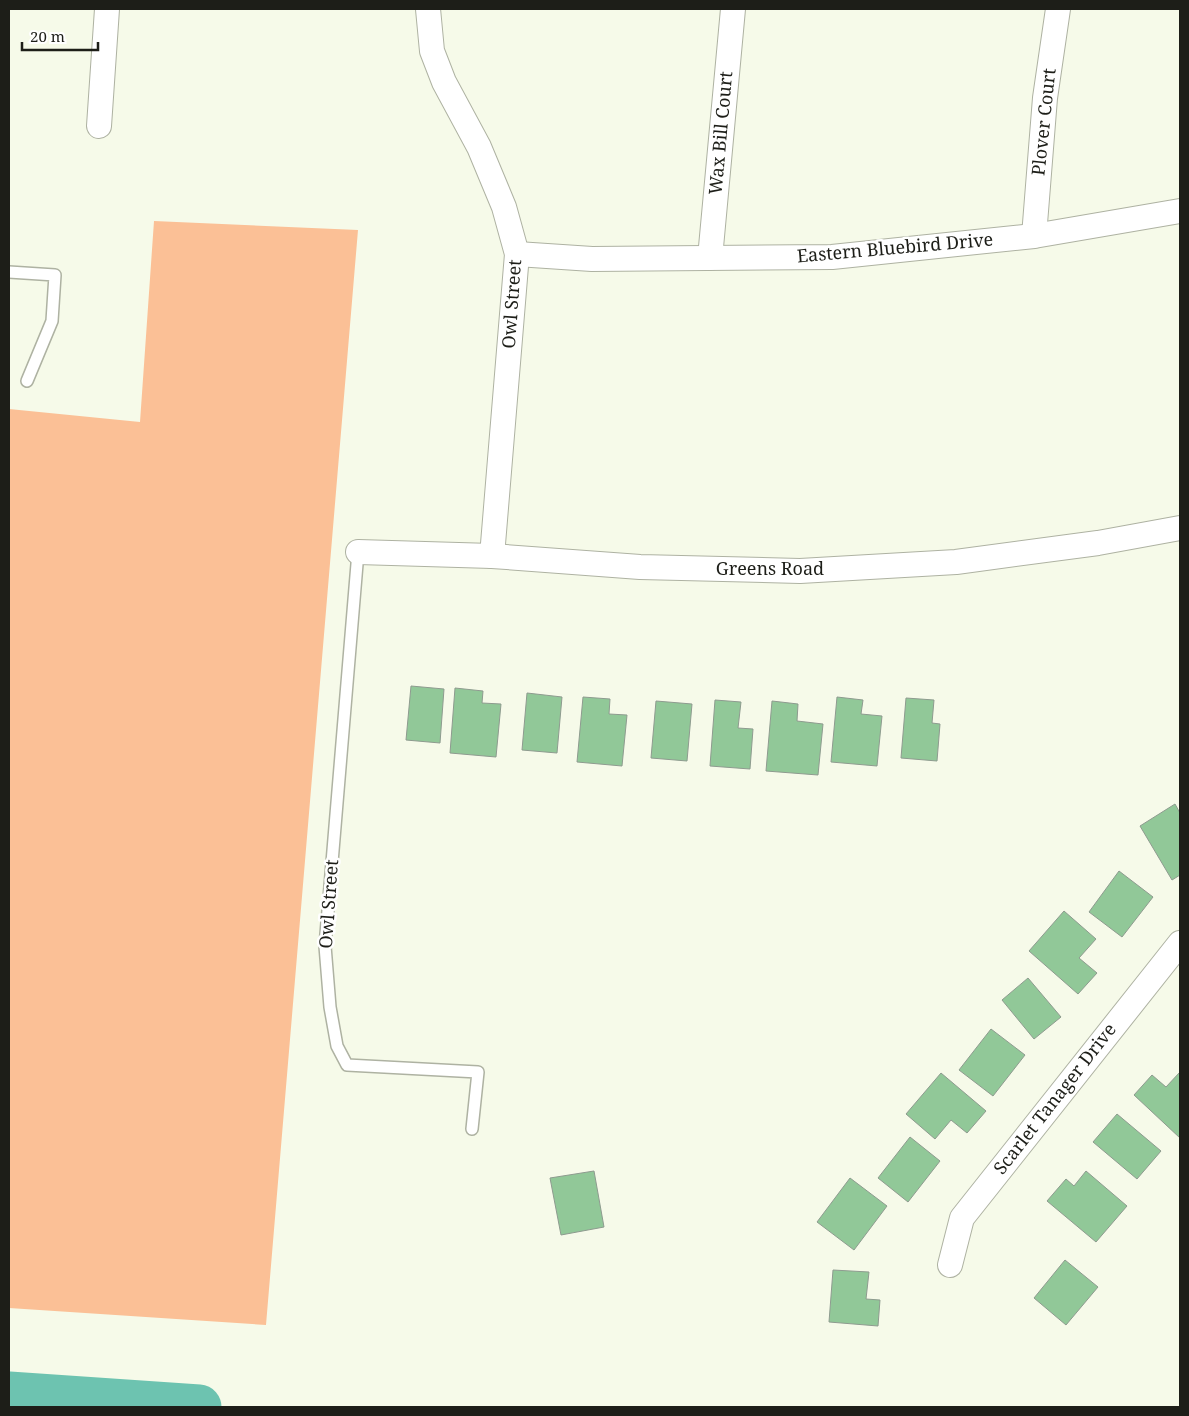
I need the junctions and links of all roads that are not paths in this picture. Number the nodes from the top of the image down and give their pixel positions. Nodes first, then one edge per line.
1 (107, 9) edge
2 (428, 9) edge
3 (732, 9) edge
4 (1058, 9) edge
5 (99, 126) dead end
6 (1180, 211) edge
7 (1034, 236) junction
8 (517, 254) junction
9 (710, 258) junction
10 (9, 272) edge
11 (27, 381) dead end
12 (1180, 528) edge
13 (358, 552) joint
14 (492, 556) junction
15 (1180, 943) edge
16 (472, 1129) dead end
17 (950, 1266) dead end

1 - 5 street
2 - 8 street, Owl Street
3 - 9 street, Wax Bill Court
4 - 7 street, Plover Court
6 - 7 street, Eastern Bluebird Drive
7 - 9 street, Eastern Bluebird Drive
8 - 9 street, Eastern Bluebird Drive
8 - 14 street, Owl Street
10 - 11 lane
12 - 14 street, Greens Road
13 - 14 street, Greens Road
13 - 16 lane, Owl Street
15 - 17 street, Scarlet Tanager Drive

